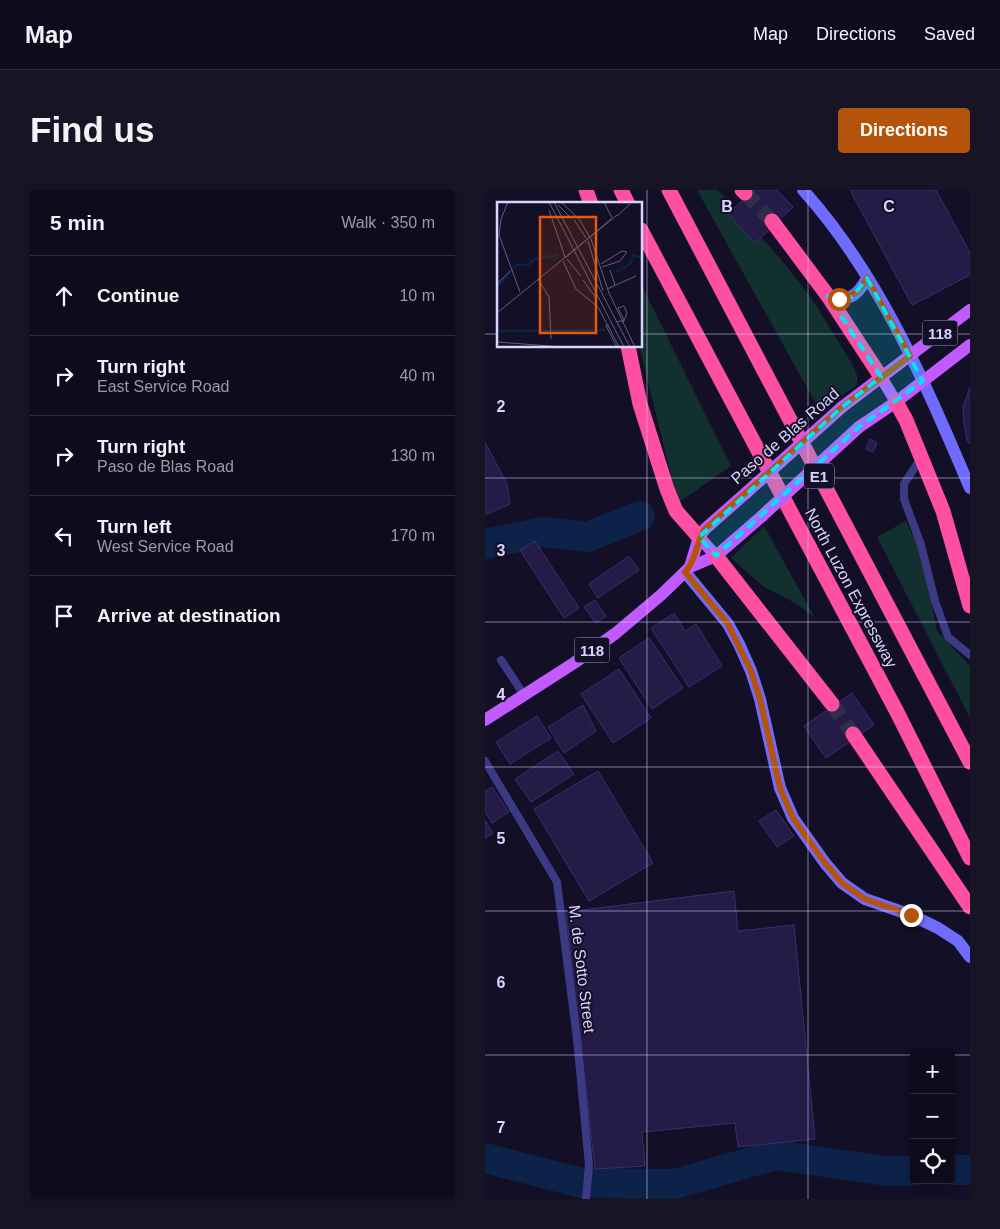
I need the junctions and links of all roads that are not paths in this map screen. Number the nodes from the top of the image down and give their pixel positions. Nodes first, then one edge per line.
1 (586, 190) edge
2 (621, 190) edge
3 (669, 190) edge
4 (803, 190) edge
5 (590, 202) edge
6 (627, 202) edge
7 (772, 221) tunnel mouth
8 (643, 234) edge
9 (867, 278) junction
10 (828, 296) junction
11 (970, 310) edge
12 (970, 345) edge
13 (628, 348) edge
14 (910, 356) junction
15 (881, 377) junction
16 (923, 381) junction
17 (896, 402) junction
18 (921, 458) junction
19 (970, 488) edge
20 (699, 537) junction
21 (716, 556) junction
22 (687, 570) junction
23 (970, 606) edge
24 (970, 655) edge
25 (501, 660) dead end
26 (524, 695) junction
27 (832, 704) tunnel mouth
28 (485, 720) edge
29 (853, 734) tunnel mouth
30 (485, 761) edge
31 (970, 762) edge
32 (970, 858) edge
33 (970, 907) edge
34 (970, 957) edge
35 (586, 1199) edge

1 - 5 highway
2 - 6 highway
3 - 31 highway, North Luzon Expressway / E1
4 - 9 street
7 - 10 highway
8 - 32 highway, North Luzon Expressway / E1
9 - 10 street
9 - 14 street
10 - 15 highway
11 - 14 main road, Paso de Blas Road / 118
12 - 16 main road, Paso de Blas Road / 118
13 - 20 highway
14 - 15 main road, Paso de Blas Road / 118
14 - 16 street
15 - 17 main road
15 - 20 main road, Paso de Blas Road / 118, bridge
16 - 17 main road, Paso de Blas Road / 118
16 - 19 street
17 - 18 highway
17 - 21 main road, Paso de Blas Road / 118, bridge
18 - 23 highway
18 - 24 lane
20 - 21 main road
20 - 22 main road, Paso de Blas Road / 118
21 - 22 main road, Paso de Blas Road / 118
21 - 27 highway
22 - 26 main road, Paso de Blas Road / 118
22 - 34 street
25 - 26 lane
26 - 28 main road, Paso de Blas Road / 118
29 - 33 highway
30 - 35 lane, M. de Sotto Street

